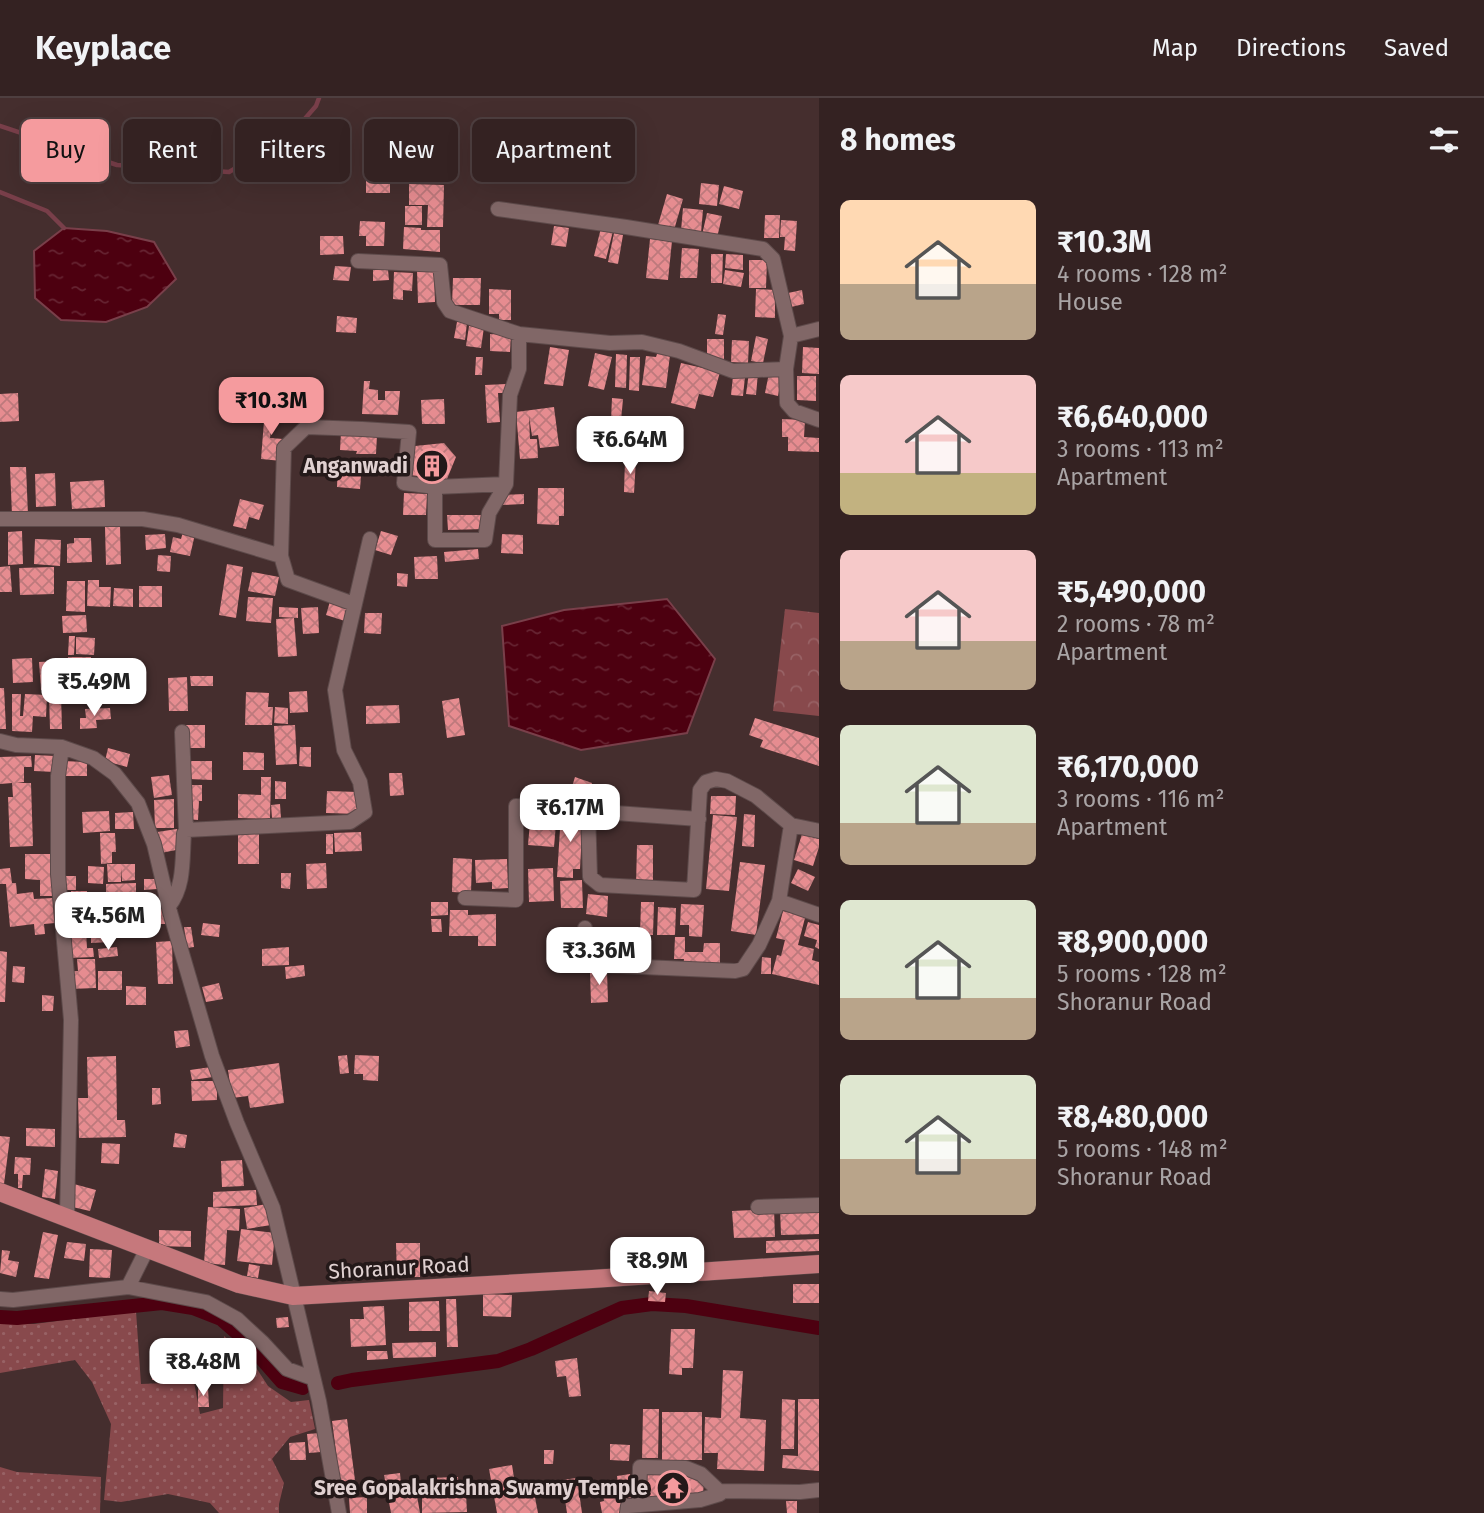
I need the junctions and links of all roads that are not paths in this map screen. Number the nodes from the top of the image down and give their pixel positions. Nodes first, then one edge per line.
1 (498, 209) dead end
2 (358, 261) dead end
3 (819, 329) edge
4 (519, 334) junction
5 (791, 336) junction
6 (786, 369) junction
7 (819, 419) edge
8 (506, 484) junction
9 (435, 487) junction
10 (0, 519) edge
11 (370, 539) dead end
12 (281, 556) junction
13 (354, 604) junction
14 (182, 732) dead end
15 (0, 741) edge
16 (62, 747) junction
17 (588, 811) junction
18 (699, 820) junction
19 (790, 825) junction
20 (186, 830) junction
21 (819, 831) edge
22 (466, 898) dead end
23 (779, 901) junction
24 (169, 906) junction
25 (819, 915) edge
26 (585, 928) dead end
27 (0, 1192) edge
28 (819, 1205) edge
29 (758, 1207) dead end
30 (68, 1218) junction
31 (147, 1248) junction
32 (819, 1264) edge
33 (128, 1287) junction
34 (293, 1296) junction
35 (0, 1299) edge
36 (312, 1378) junction
37 (819, 1490) edge
38 (719, 1491) junction
39 (633, 1509) edge
40 (339, 1513) edge

1 - 5 street
2 - 4 street
3 - 5 street
4 - 6 street
4 - 8 street
5 - 6 street
6 - 7 street
8 - 9 street
8 - 9 street
9 - 12 street
10 - 12 street
11 - 13 street
12 - 13 street
13 - 20 street
14 - 20 street
15 - 16 street
16 - 24 street
16 - 30 street
17 - 18 street
17 - 18 street
17 - 22 street
18 - 19 street
19 - 21 street
19 - 23 street
20 - 24 street
23 - 25 street
23 - 26 street
24 - 34 street
27 - 30 main road, Shoranur Road
28 - 29 street
30 - 31 main road, Shoranur Road
31 - 33 street
31 - 34 main road, Shoranur Road
32 - 34 main road, Shoranur Road
33 - 35 street
33 - 36 street
34 - 36 street
36 - 40 street
37 - 38 street
38 - 39 street
38 - 39 street

